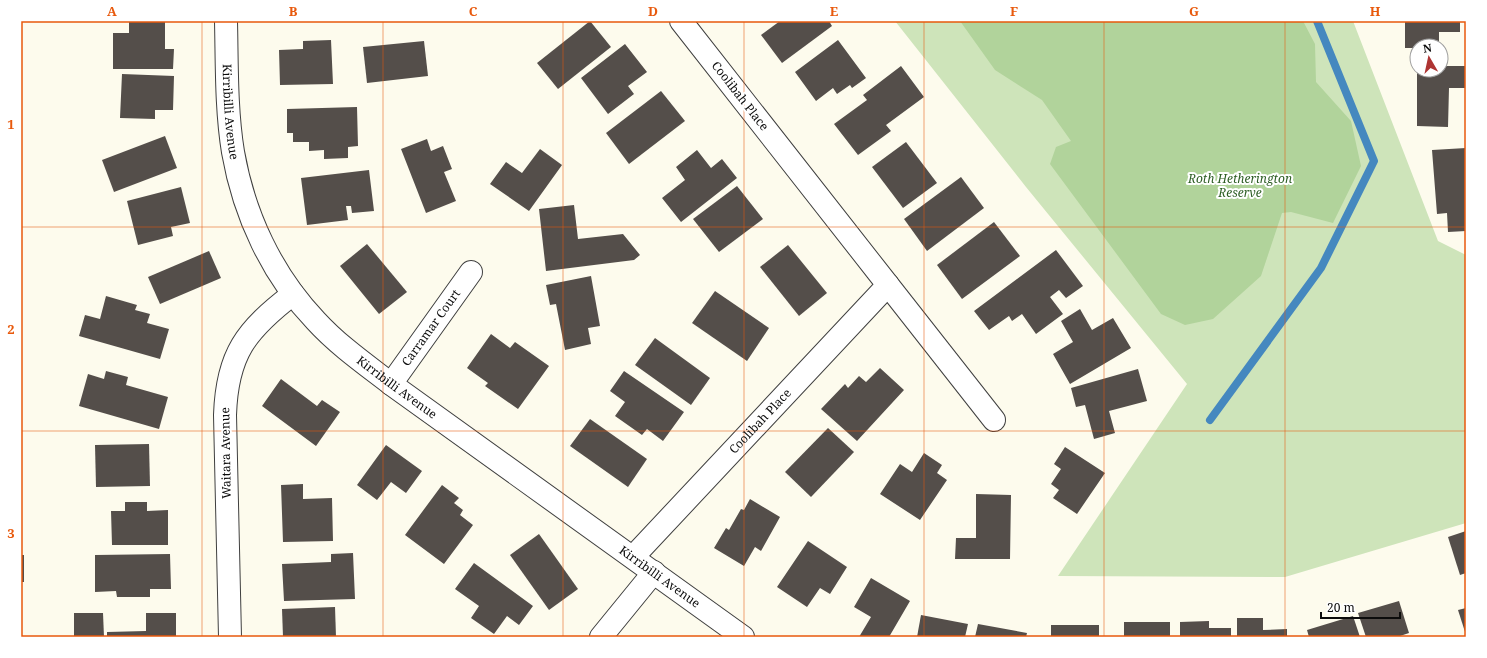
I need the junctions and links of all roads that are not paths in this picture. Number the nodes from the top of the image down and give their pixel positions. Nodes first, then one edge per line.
1 (226, 21) edge
2 (681, 21) edge
3 (471, 272) dead end
4 (888, 285) junction
5 (293, 294) junction
6 (391, 384) junction
7 (994, 420) dead end
8 (633, 557) junction
9 (654, 572) junction
10 (230, 637) edge
11 (601, 637) edge
12 (744, 637) edge

1 - 5 street, Kirribilli Avenue
2 - 4 street, Coolibah Place
3 - 6 street, Carramar Court
4 - 7 street, Coolibah Place
4 - 8 street, Coolibah Place
5 - 6 street, Kirribilli Avenue
5 - 10 street, Waitara Avenue
6 - 8 street, Kirribilli Avenue
8 - 9 street, Kirribilli Avenue
9 - 11 street
9 - 12 street, Kirribilli Avenue

